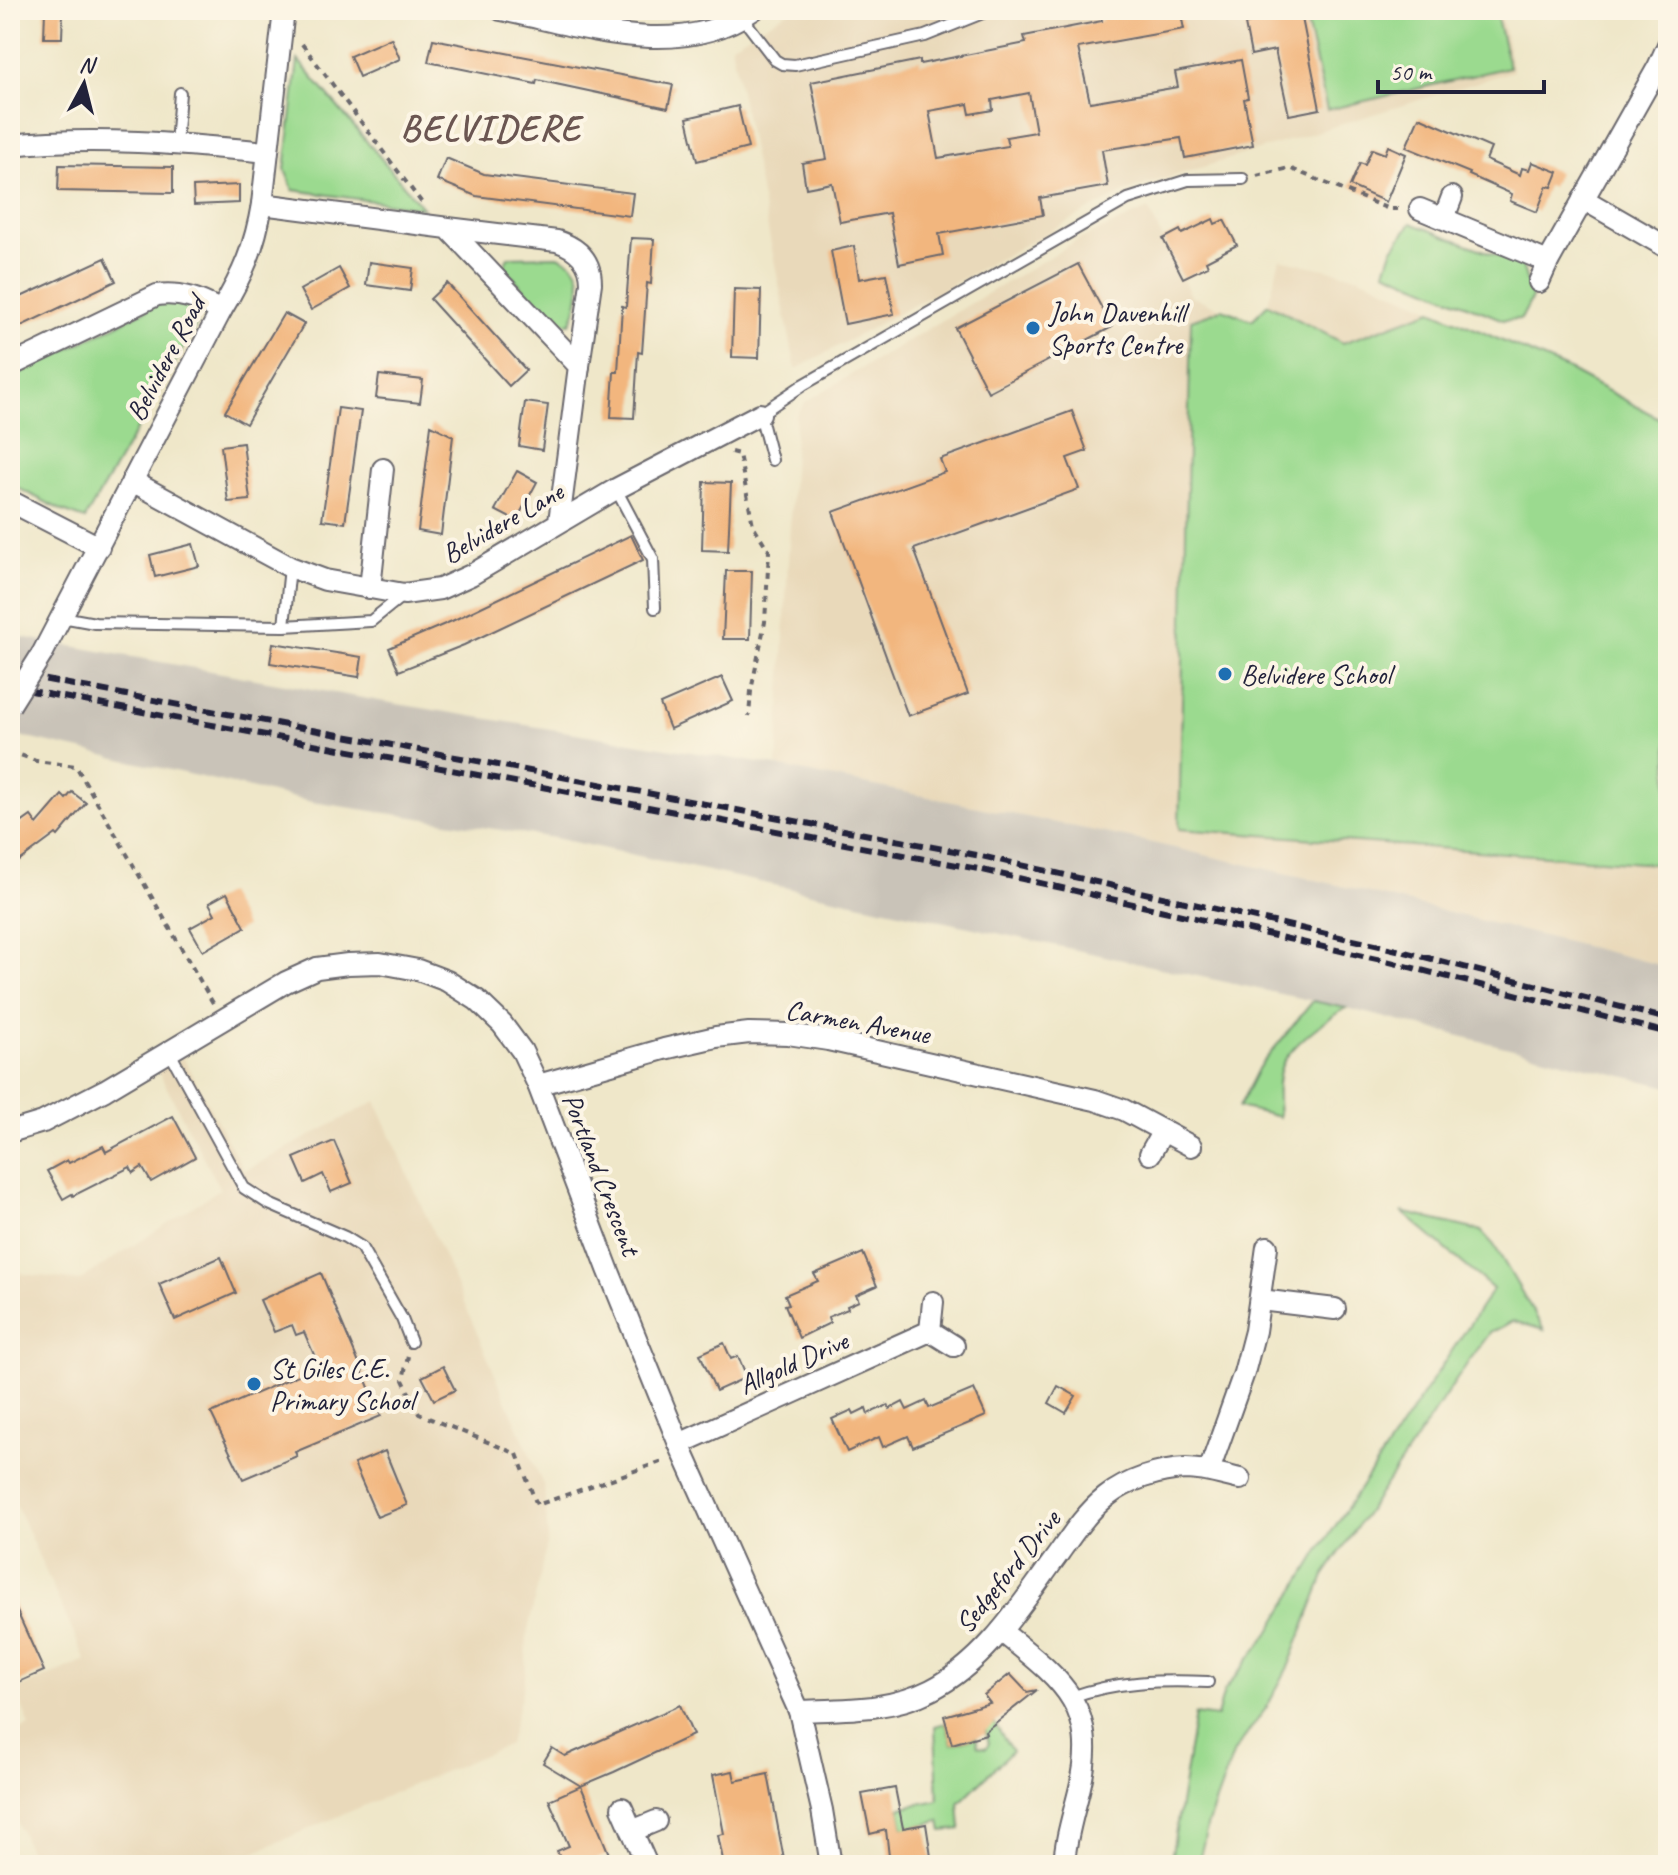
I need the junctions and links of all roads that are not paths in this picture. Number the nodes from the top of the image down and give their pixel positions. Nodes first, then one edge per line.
1 (284, 10) edge
2 (501, 10) edge
3 (990, 10) edge
4 (747, 14) edge
5 (1668, 45) edge
6 (180, 93) dead end
7 (176, 144) junction
8 (10, 145) edge
9 (267, 152) junction
10 (1243, 179) road end
11 (1452, 197) dead end
12 (1583, 199) junction
13 (262, 204) junction
14 (1420, 209) road end
15 (1444, 218) junction
16 (438, 226) junction
17 (1668, 248) edge
18 (1548, 262) junction
19 (1539, 282) dead end
20 (221, 311) junction
21 (10, 366) edge
22 (579, 366) junction
23 (760, 414) junction
24 (772, 460) dead end
25 (383, 469) dead end
26 (132, 481) junction
27 (616, 489) junction
28 (10, 501) edge
29 (559, 522) junction
30 (99, 547) junction
31 (290, 567) junction
32 (370, 588) junction
33 (404, 594) junction
34 (655, 608) dead end
35 (62, 617) junction
36 (284, 626) junction
37 (10, 705) edge
38 (169, 1051) junction
39 (538, 1085) junction
40 (1163, 1131) junction
41 (10, 1132) edge
42 (1191, 1146) dead end
43 (1150, 1154) dead end
44 (1267, 1247) dead end
45 (1260, 1300) junction
46 (933, 1302) dead end
47 (1335, 1309) dead end
48 (930, 1331) junction
49 (411, 1342) road end
50 (954, 1346) dead end
51 (681, 1449) junction
52 (1209, 1471) junction
53 (1240, 1479) dead end
54 (1001, 1631) junction
55 (1208, 1682) dead end
56 (1071, 1697) junction
57 (799, 1711) junction
58 (622, 1808) dead end
59 (656, 1821) dead end
60 (632, 1831) junction
61 (647, 1865) edge
62 (831, 1865) edge
63 (1064, 1865) edge

1 - 9 street, Belvidere Road
2 - 4 street
3 - 4 lane
5 - 12 street
6 - 7 lane
7 - 8 street
7 - 9 street
9 - 13 street, Belvidere Road
10 - 23 lane
11 - 15 street
12 - 17 street
12 - 18 street
13 - 16 street
13 - 20 street, Belvidere Road
14 - 15 street
15 - 18 street
16 - 22 street
16 - 22 street
18 - 19 street
20 - 21 street
20 - 26 street, Belvidere Road
22 - 29 street
23 - 24 lane
23 - 27 street, Belvidere Lane
25 - 32 street
26 - 30 street, Belvidere Road
26 - 31 street, Belvidere Lane
27 - 29 street, Belvidere Lane
27 - 34 lane
28 - 30 street
29 - 33 street, Belvidere Lane
30 - 35 street, Belvidere Road
31 - 32 street, Belvidere Lane
31 - 36 lane
32 - 33 street, Belvidere Lane
33 - 36 lane
35 - 36 lane
35 - 37 street, Belvidere Road, bridge
38 - 39 street, Portland Crescent
38 - 41 street, Portland Crescent
38 - 49 lane
39 - 40 street, Carmen Avenue
39 - 51 street, Portland Crescent
40 - 42 street, Carmen Avenue
40 - 43 street
44 - 45 street
45 - 47 street
45 - 52 street
46 - 48 street
48 - 50 street
48 - 51 street, Allgold Drive
51 - 57 street, Portland Crescent
52 - 53 street, Sedgeford Drive
52 - 54 street, Sedgeford Drive
54 - 56 street
54 - 57 street, Sedgeford Drive
55 - 56 lane
56 - 63 street
57 - 62 street, Portland Crescent
58 - 60 street
59 - 60 street
60 - 61 street

